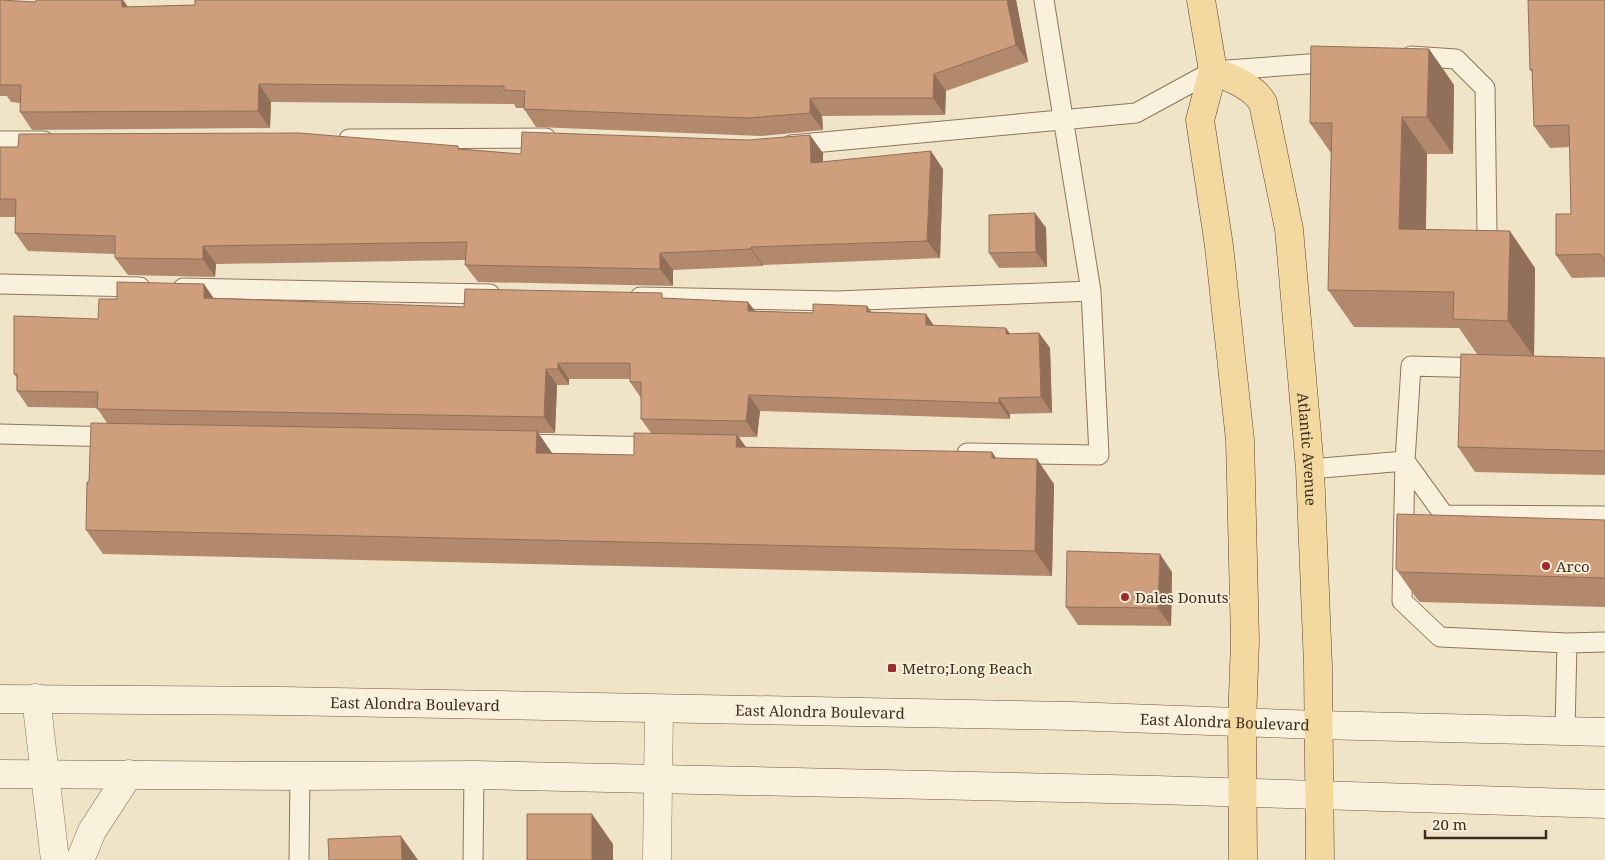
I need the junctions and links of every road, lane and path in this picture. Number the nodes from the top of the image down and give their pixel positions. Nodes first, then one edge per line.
1 (1044, 0) edge
2 (1201, 0) edge
3 (1394, 58) edge
4 (1356, 60) edge
5 (1213, 71) junction
6 (1064, 120) junction
7 (561, 138) edge
8 (334, 139) edge
9 (0, 141) edge
10 (59, 141) edge
11 (771, 146) edge
12 (1487, 234) edge
13 (0, 284) edge
14 (1091, 291) junction
15 (508, 295) edge
16 (618, 297) edge
17 (1498, 368) edge
18 (0, 434) edge
19 (130, 437) edge
20 (510, 444) edge
21 (680, 447) edge
22 (949, 453) edge
23 (1405, 461) junction
24 (1310, 469) junction
25 (1605, 516) edge
26 (1605, 642) edge
27 (1567, 643) junction
28 (36, 698) junction
29 (0, 699) edge
30 (658, 709) junction
31 (1242, 722) junction
32 (1318, 725) junction
33 (1565, 731) junction
34 (1605, 732) edge
35 (0, 774) edge
36 (44, 774) junction
37 (129, 774) junction
38 (474, 774) junction
39 (300, 776) junction
40 (658, 778) junction
41 (1242, 793) junction
42 (1319, 795) junction
43 (1605, 804) edge
44 (56, 860) edge
45 (80, 860) edge
46 (299, 860) edge
47 (473, 860) edge
48 (657, 860) edge
49 (1244, 860) edge
50 (1320, 860) edge

1 - 6 lane
2 - 5 main road
3 - 12 lane
4 - 5 lane
5 - 6 lane
5 - 24 main road, Atlantic Avenue
5 - 31 main road
6 - 11 lane
6 - 14 lane
7 - 8 lane
9 - 10 lane
13 - 15 lane
14 - 16 lane
14 - 22 lane
17 - 23 lane
18 - 19 lane
20 - 21 lane
23 - 24 lane
23 - 25 lane
23 - 27 lane
24 - 32 main road, Atlantic Avenue
26 - 27 lane
27 - 33 lane
28 - 29 main road, East Alondra Boulevard
28 - 30 main road, East Alondra Boulevard
28 - 36 main road
30 - 31 main road, East Alondra Boulevard
30 - 40 main road
31 - 32 main road, East Alondra Boulevard
31 - 41 main road
32 - 33 main road, East Alondra Boulevard
32 - 42 main road, Atlantic Avenue
33 - 34 main road, East Alondra Boulevard
35 - 36 main road
36 - 37 main road
36 - 44 main road
37 - 39 main road
37 - 45 main road
38 - 39 main road
38 - 40 main road
38 - 47 lane
39 - 46 lane
40 - 41 main road
40 - 48 main road
41 - 42 main road
41 - 49 main road
42 - 43 main road
42 - 50 main road, Atlantic Avenue

